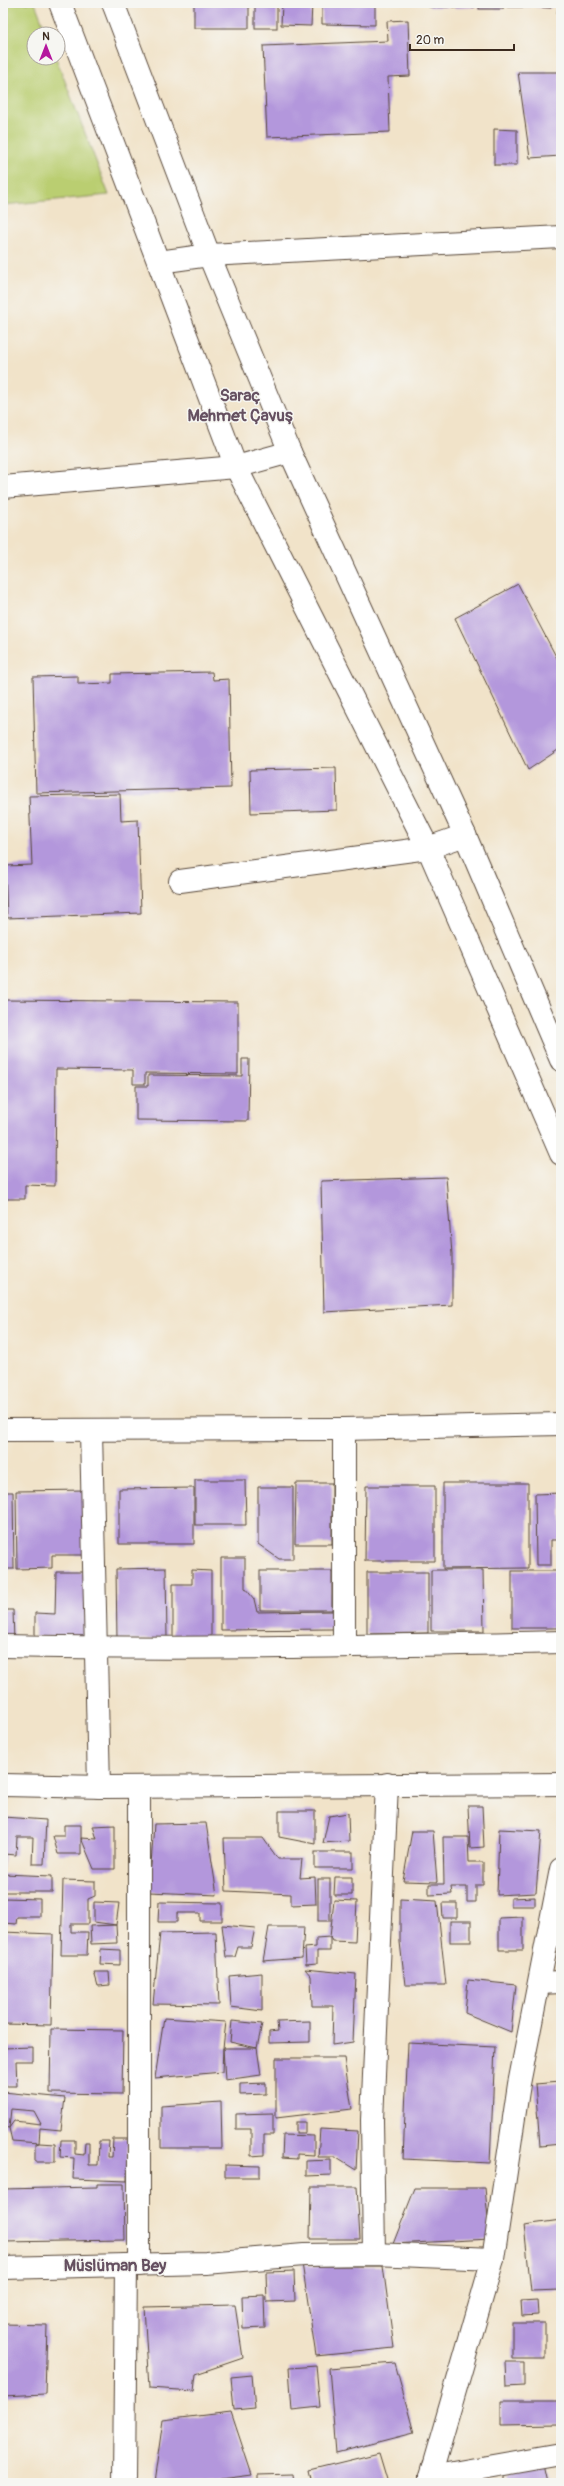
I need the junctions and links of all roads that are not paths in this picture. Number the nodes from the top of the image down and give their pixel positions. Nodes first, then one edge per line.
1 (60, 3) edge
2 (113, 3) edge
3 (561, 237) edge
4 (209, 255) junction
5 (159, 262) junction
6 (290, 452) junction
7 (236, 467) junction
8 (3, 487) edge
9 (465, 835) junction
10 (428, 848) junction
11 (180, 881) dead end
12 (561, 1060) edge
13 (561, 1154) edge
14 (561, 1424) edge
15 (344, 1429) junction
16 (3, 1430) edge
17 (91, 1431) junction
18 (561, 1642) edge
19 (3, 1646) edge
20 (344, 1646) junction
21 (95, 1648) junction
22 (387, 1784) junction
23 (561, 1784) edge
24 (3, 1785) edge
25 (99, 1787) junction
26 (139, 1787) junction
27 (561, 1869) edge
28 (550, 1982) edge
29 (374, 2254) junction
30 (493, 2260) junction
31 (132, 2265) junction
32 (3, 2268) edge
33 (561, 2454) edge
34 (431, 2480) edge
35 (124, 2483) edge

1 - 5 street
2 - 4 street
3 - 4 street
4 - 5 street
4 - 6 street
5 - 7 street
6 - 7 street
6 - 9 street
7 - 8 street
7 - 10 street
9 - 10 street
9 - 12 street
10 - 11 street
10 - 13 street
14 - 15 street
15 - 17 street
15 - 20 street
16 - 17 street
17 - 21 street
18 - 20 street
19 - 21 street
20 - 21 street
21 - 25 street
22 - 23 street
22 - 26 street
22 - 29 street
24 - 25 street
25 - 26 street
26 - 31 street
27 - 28 street
28 - 30 street
29 - 30 street
29 - 31 street
30 - 34 street
31 - 32 street
31 - 35 street
33 - 34 street

